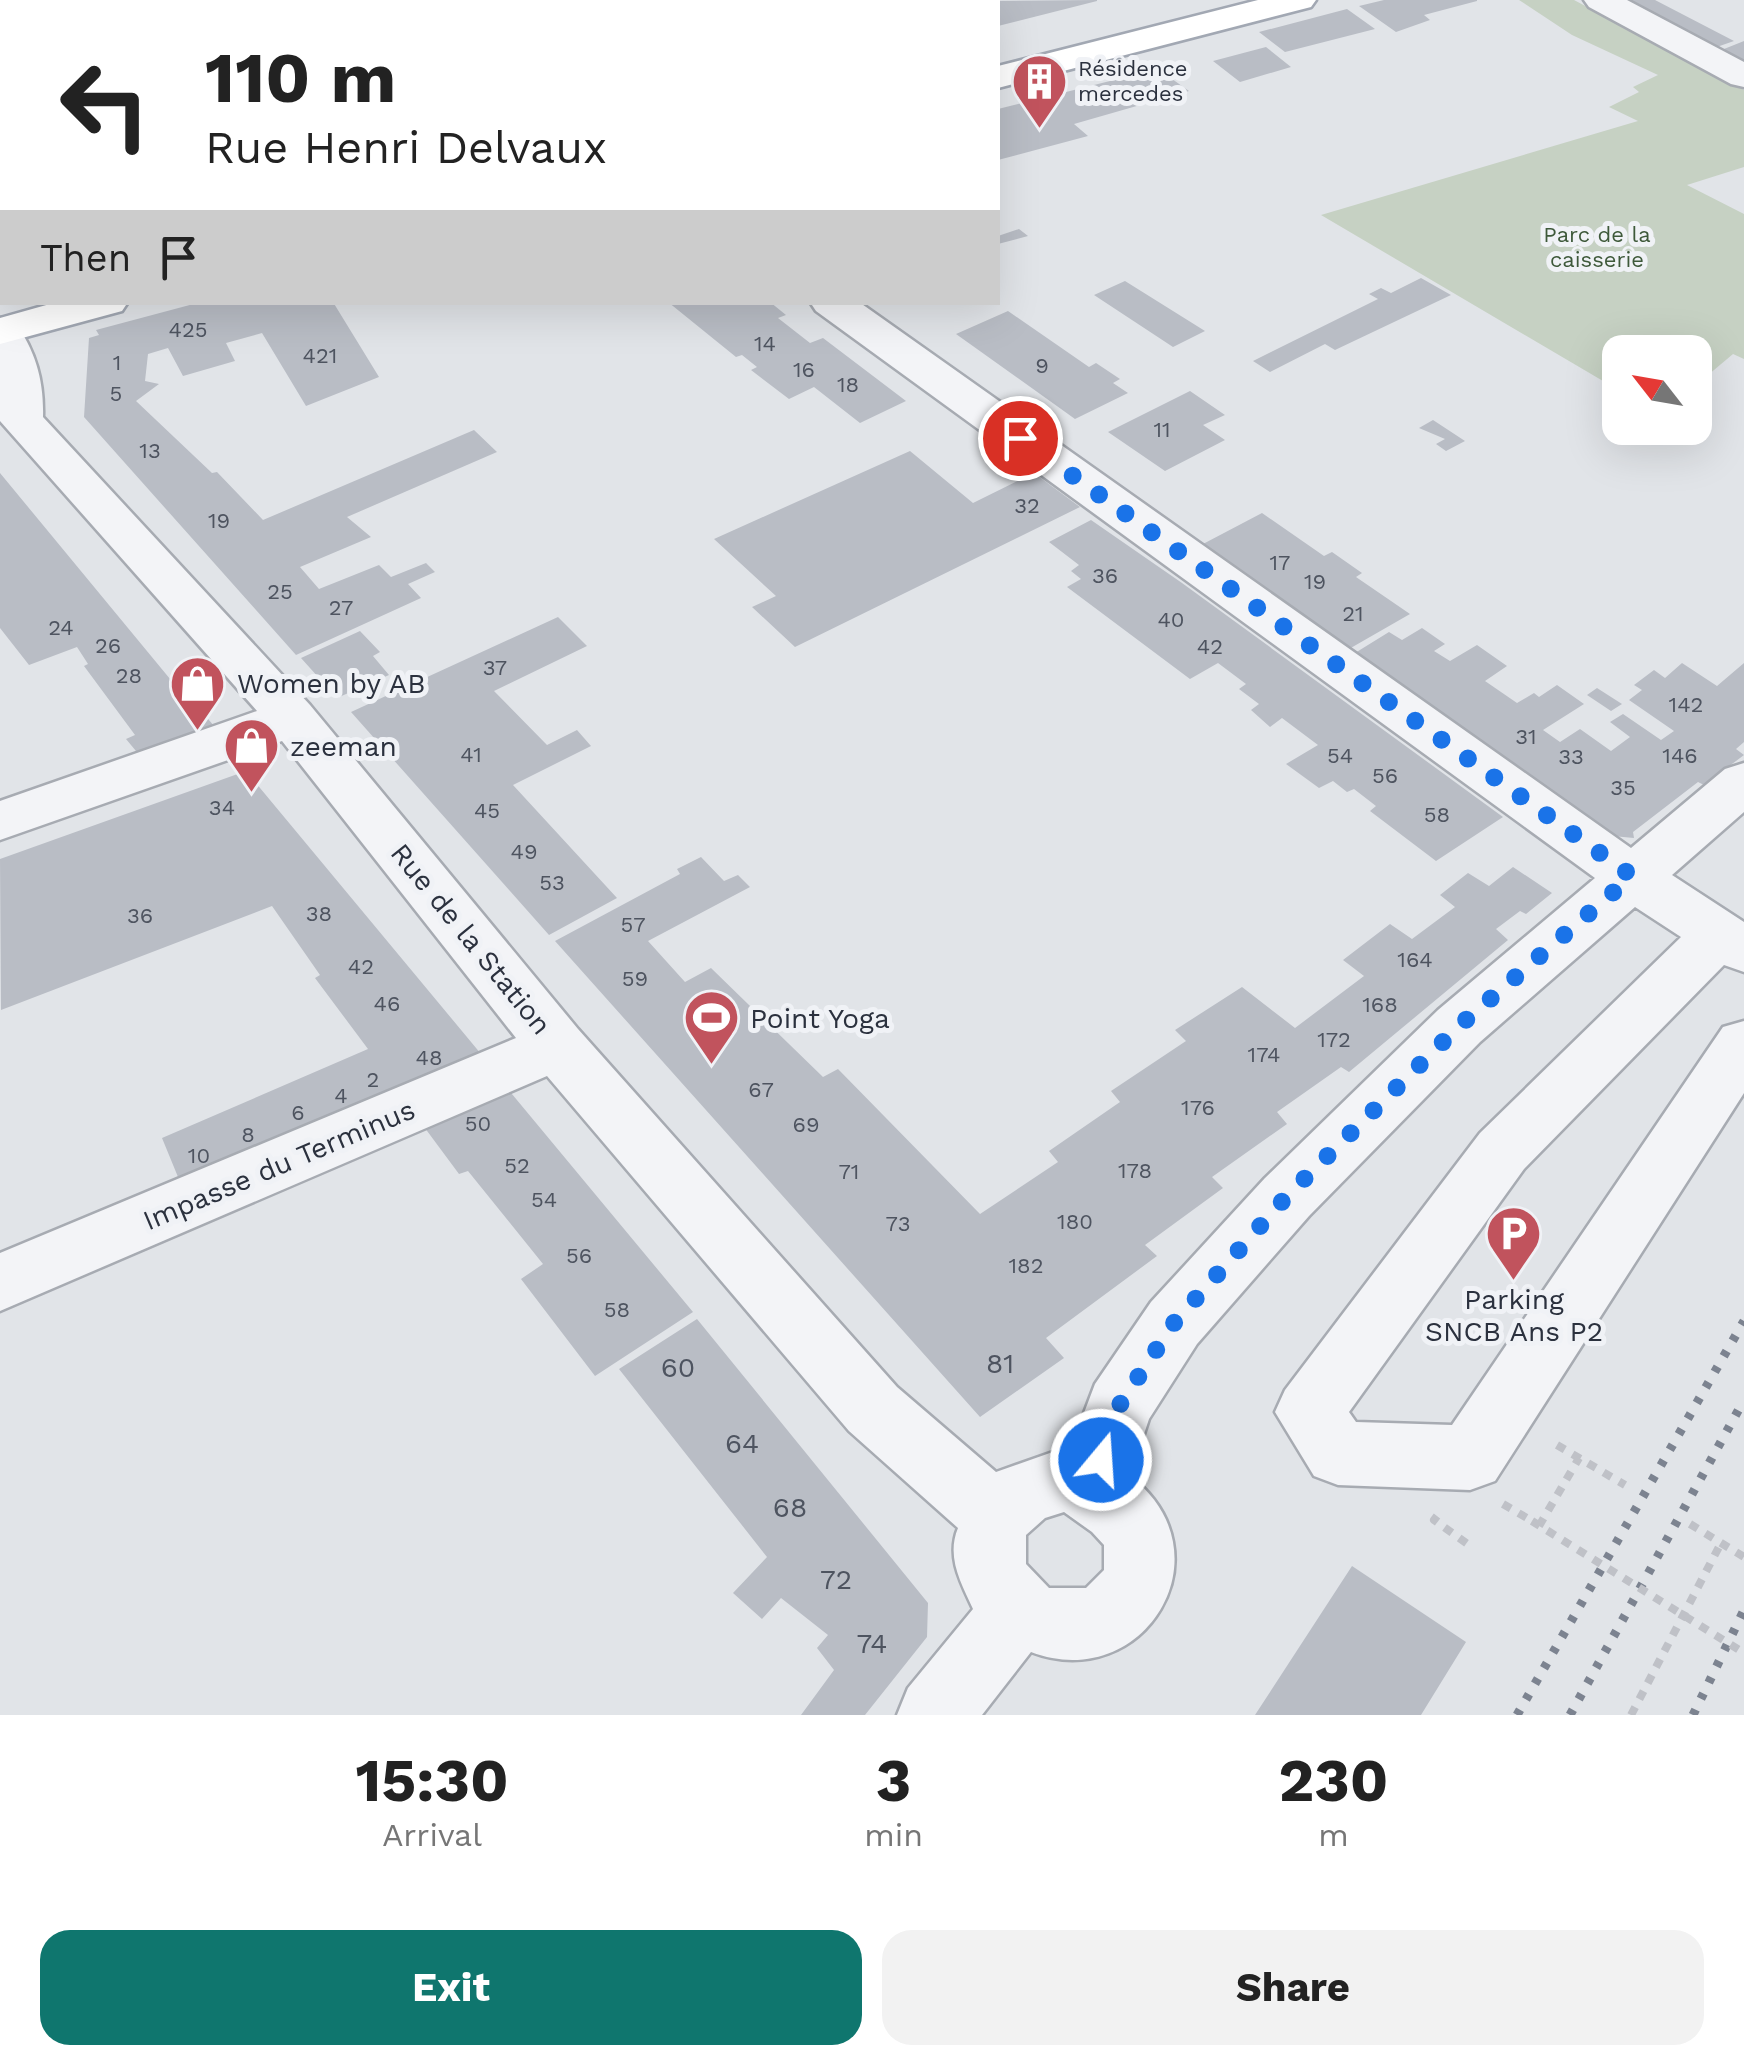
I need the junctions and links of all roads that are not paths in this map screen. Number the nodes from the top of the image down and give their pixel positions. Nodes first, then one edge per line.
1 (1238, 0) edge
2 (1299, 0) edge
3 (1600, 0) edge
4 (1000, 60) edge
5 (1000, 76) edge
6 (1744, 76) edge
7 (26, 305) edge
8 (96, 305) edge
9 (835, 305) edge
10 (0, 312) edge
11 (0, 331) edge
12 (292, 718) junction
13 (1744, 782) edge
14 (0, 821) edge
15 (1632, 876) junction
16 (1732, 942) edge
17 (1744, 1044) edge
18 (557, 1046) junction
19 (0, 1283) edge
20 (1092, 1487) junction
21 (995, 1516) junction
22 (1018, 1610) junction
23 (935, 1715) edge

1 - 4 main road
2 - 5 main road
3 - 6 street
7 - 10 main road
8 - 11 main road
9 - 15 street
11 - 12 street, Rue de la Station
12 - 14 street
12 - 18 street, Rue de la Station
13 - 15 street
15 - 16 street
15 - 20 street
16 - 17 street
18 - 19 street, Impasse du Terminus
18 - 21 street, Rue de la Station
20 - 21 street
20 - 22 street
21 - 22 street
22 - 23 street

